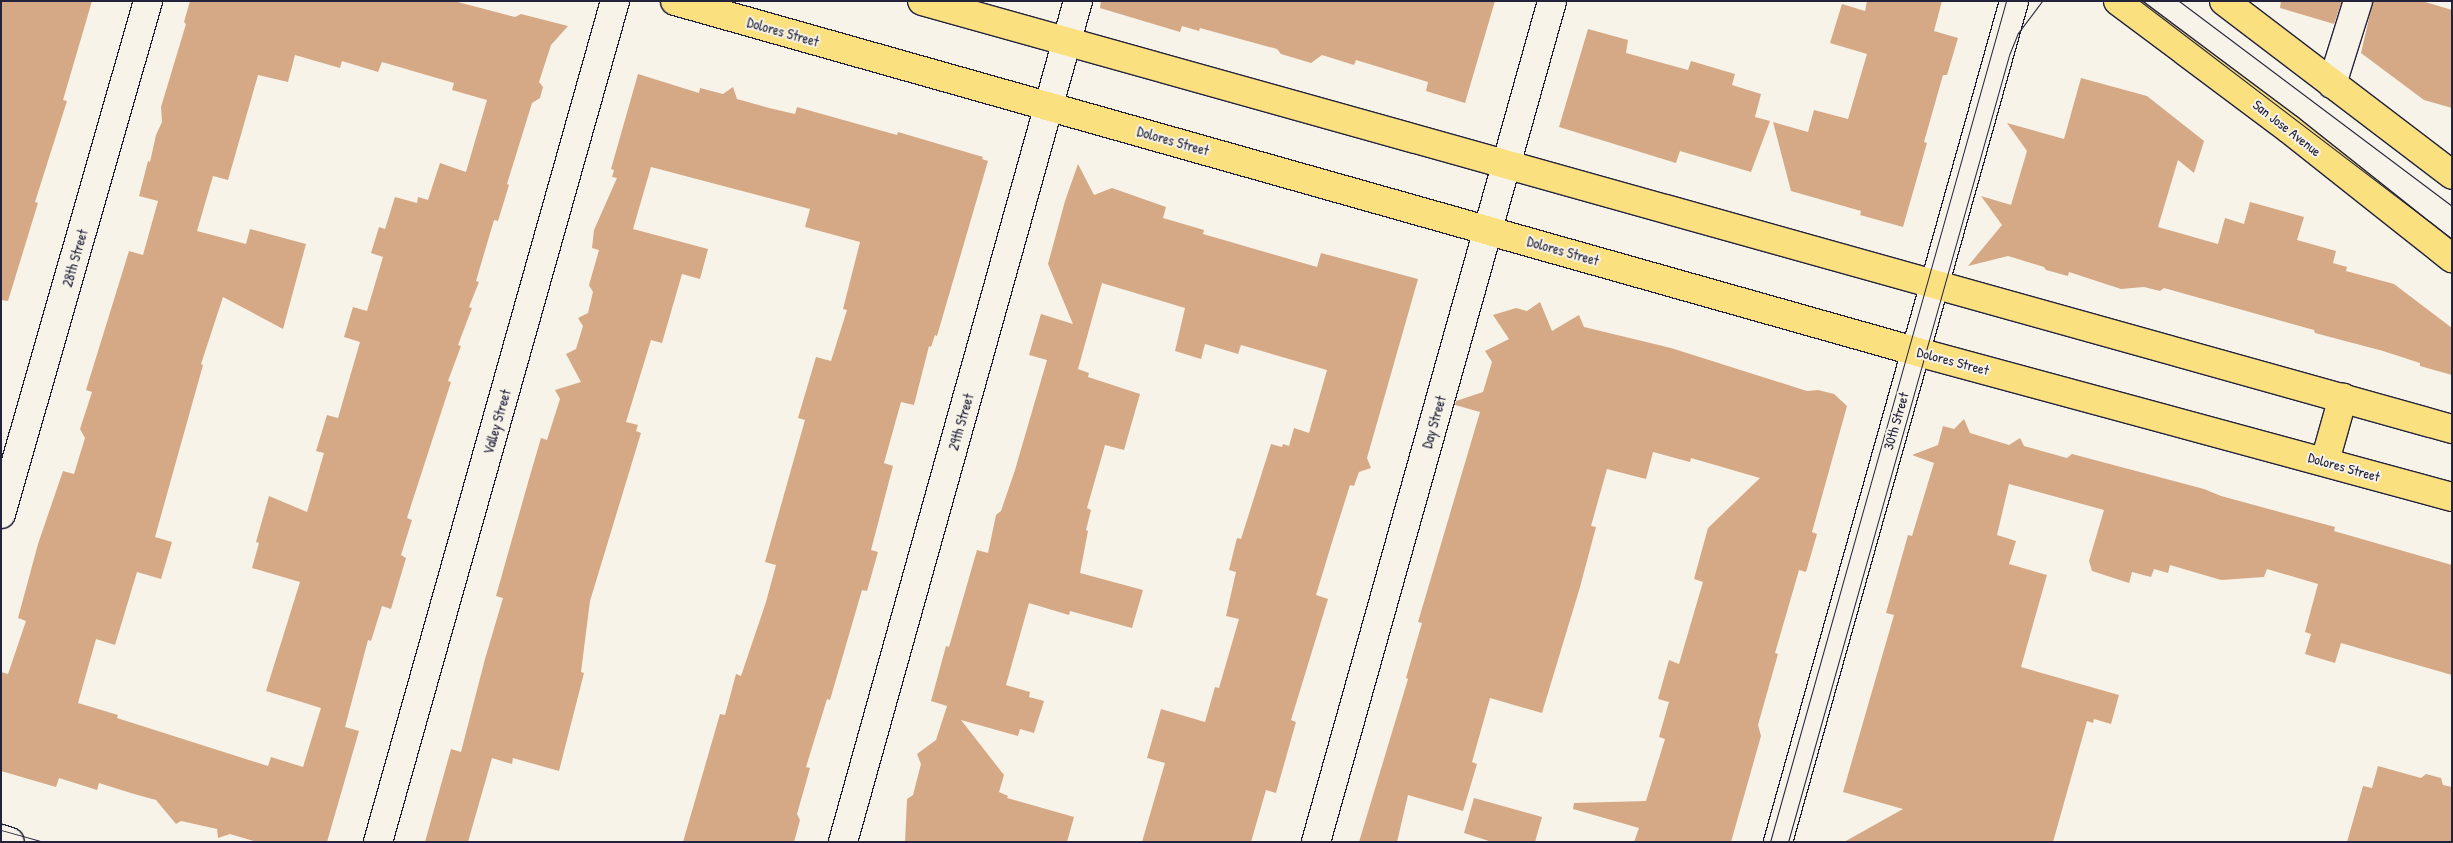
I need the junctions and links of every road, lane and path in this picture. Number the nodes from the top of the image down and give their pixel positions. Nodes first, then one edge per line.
1 (148, 1) edge
2 (615, 1) edge
3 (675, 1) edge
4 (922, 1) edge
5 (1078, 1) edge
6 (1552, 1) edge
7 (2014, 1) edge
8 (2118, 1) edge
9 (2224, 1) edge
10 (2358, 1) edge
11 (1067, 42) junction
12 (2332, 84) junction
13 (1049, 106) junction
14 (1506, 164) junction
15 (2452, 175) edge
16 (1488, 229) junction
17 (2452, 258) edge
18 (1935, 283) junction
19 (1916, 351) junction
20 (2343, 397) junction
21 (2452, 429) edge
22 (2325, 461) junction
23 (2452, 497) edge
24 (1, 514) edge
25 (1, 839) edge
26 (10, 842) edge
27 (378, 842) edge
28 (843, 842) edge
29 (1316, 842) edge
30 (1778, 842) edge

1 - 24 street, 28th Street
2 - 27 street, Valley Street
3 - 13 main road, Dolores Street
4 - 11 main road
5 - 11 street, 29th Street
6 - 14 street, Day Street
7 - 18 street, 30th Street
8 - 17 main road, San Jose Avenue
9 - 12 main road
10 - 12 street
11 - 13 street, 29th Street
11 - 14 main road
12 - 15 main road
13 - 16 main road, Dolores Street
13 - 28 street, 29th Street
14 - 16 street, Day Street
14 - 18 main road
16 - 19 main road, Dolores Street
16 - 29 street, Day Street
18 - 19 street, 30th Street
18 - 20 main road
19 - 22 main road, Dolores Street
19 - 30 street, 30th Street
20 - 21 main road
20 - 22 main road
22 - 23 main road, Dolores Street
25 - 26 street

